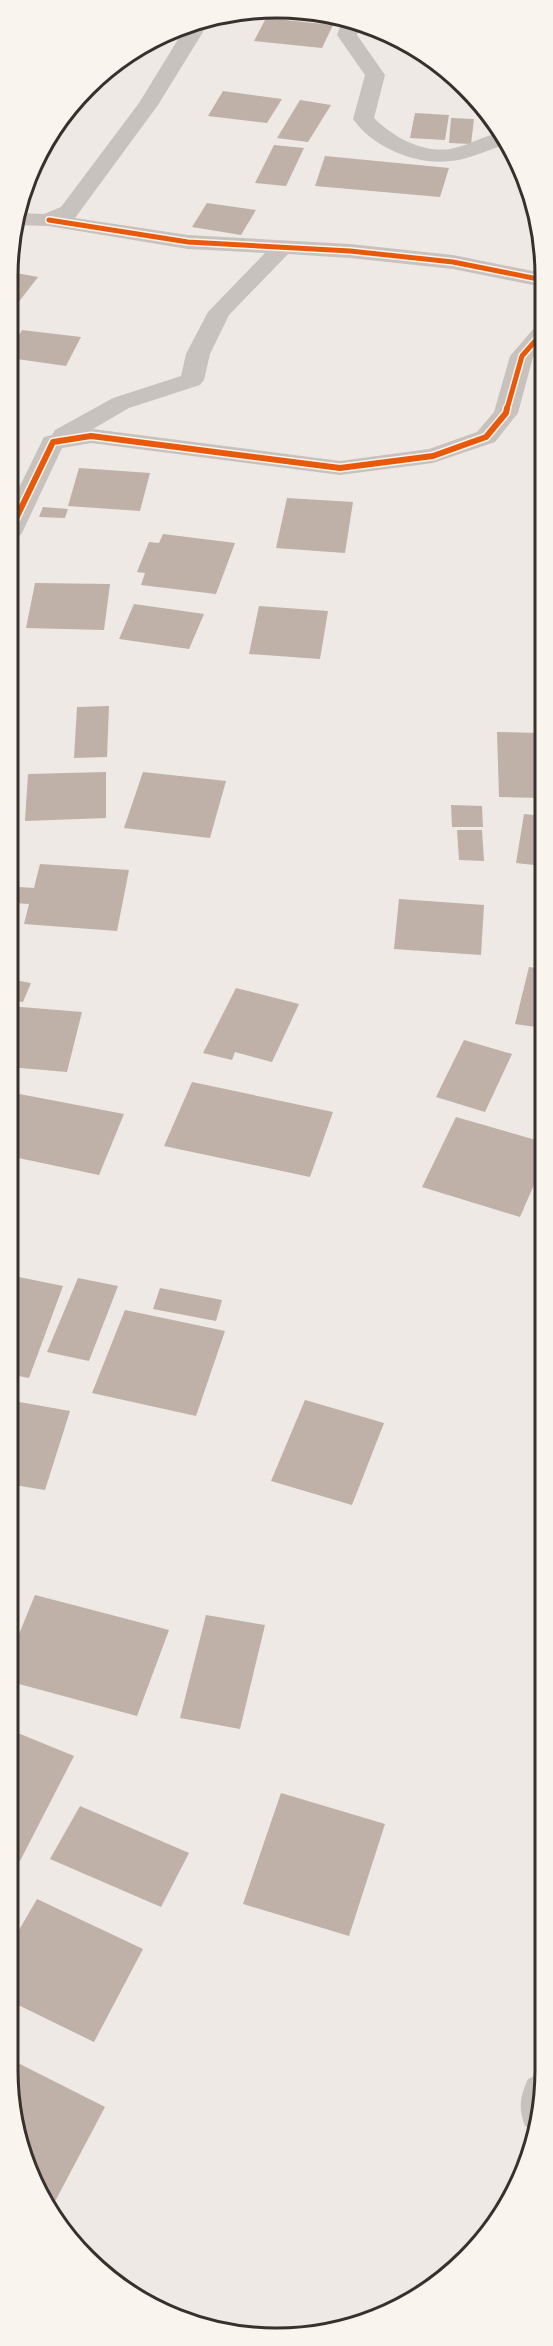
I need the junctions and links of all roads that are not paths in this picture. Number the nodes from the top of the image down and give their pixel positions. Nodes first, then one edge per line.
1 (349, 29) edge
2 (193, 32) edge
3 (496, 140) edge
4 (24, 220) edge
5 (49, 220) junction
6 (283, 247) junction
7 (535, 278) edge
8 (535, 341) edge
9 (53, 442) junction
10 (18, 514) edge

1 - 3 street
2 - 5 street
4 - 5 street
5 - 6 street
6 - 7 street
6 - 9 street
8 - 9 street
9 - 10 street

